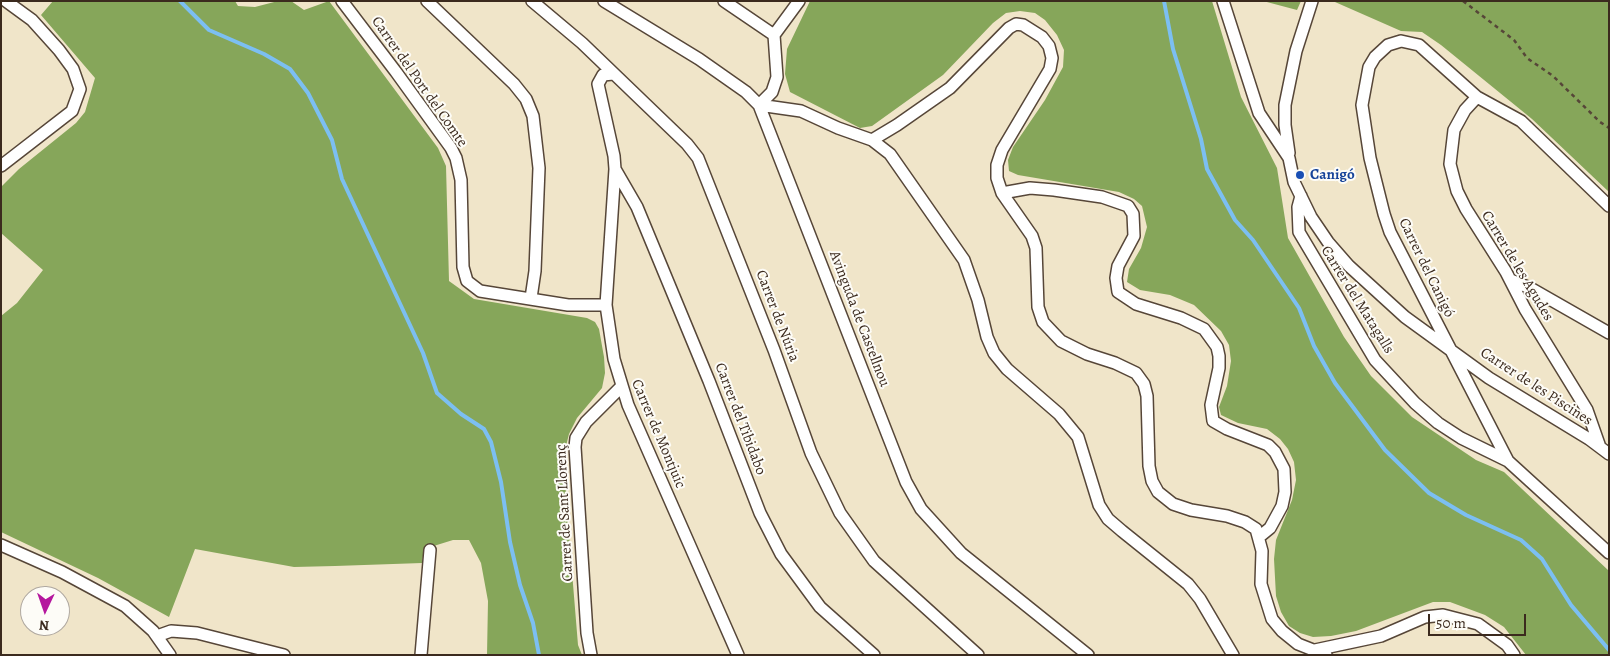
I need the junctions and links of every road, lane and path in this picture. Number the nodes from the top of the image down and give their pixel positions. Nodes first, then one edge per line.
1 (6, 1) edge
2 (342, 1) edge
3 (426, 1) edge
4 (532, 1) edge
5 (604, 1) edge
6 (724, 1) edge
7 (799, 1) edge
8 (1223, 1) edge
9 (1312, 1) edge
10 (1463, 1) edge
11 (774, 35) junction
12 (613, 74) junction
13 (1477, 97) junction
14 (759, 105) junction
15 (1609, 128) edge
16 (872, 140) junction
17 (1289, 158) junction
18 (1, 166) edge
19 (615, 169) junction
20 (1002, 193) junction
21 (1301, 196) junction
22 (1609, 206) edge
23 (1511, 280) junction
24 (531, 298) junction
25 (606, 305) junction
26 (1609, 333) edge
27 (1448, 346) junction
28 (621, 387) junction
29 (1604, 451) edge
30 (1508, 461) junction
31 (1259, 537) junction
32 (1, 545) edge
33 (430, 550) dead end
34 (1609, 553) edge
35 (157, 636) junction
36 (1314, 650) junction
37 (170, 655) edge
38 (284, 655) edge
39 (421, 655) edge
40 (591, 655) edge
41 (738, 655) edge
42 (874, 655) edge
43 (978, 655) edge
44 (1088, 655) edge
45 (1233, 655) edge
46 (1326, 655) edge
47 (1514, 655) edge

1 - 18 street
2 - 24 street, Carrer del Port del Comte
3 - 24 street
4 - 12 street, Carrer de Núria
5 - 14 street, Avinguda de Castellnou
6 - 11 street
7 - 11 street
8 - 17 street
9 - 17 street, Carrer de les Piscines
10 - 15 path
11 - 14 street
12 - 19 street, Carrer de Montjuic
12 - 43 street, Carrer de Núria
13 - 22 street
13 - 23 street, Carrer de les Agudes
13 - 27 street, Carrer del Canigó
14 - 16 street
14 - 44 street, Avinguda de Castellnou
16 - 20 street
16 - 45 street
17 - 21 street, Carrer de les Piscines
19 - 25 street, Carrer de Montjuic
19 - 42 street, Carrer del Tibidabo
20 - 31 street
20 - 31 street
21 - 27 street, Carrer de les Piscines
21 - 30 street, Carrer del Matagalls
23 - 26 street
23 - 29 street, Carrer de les Agudes
24 - 25 street, Carrer del Port del Comte
25 - 28 street, Carrer de Montjuic
27 - 29 street, Carrer de les Piscines
27 - 30 street, Carrer del Canigó
28 - 40 street, Carrer de Sant Llorenç
28 - 41 street, Carrer de Montjuic
30 - 34 street, Carrer del Matagalls
31 - 36 street
32 - 35 street
33 - 39 street
35 - 37 street
35 - 38 street
36 - 46 street
36 - 47 street

